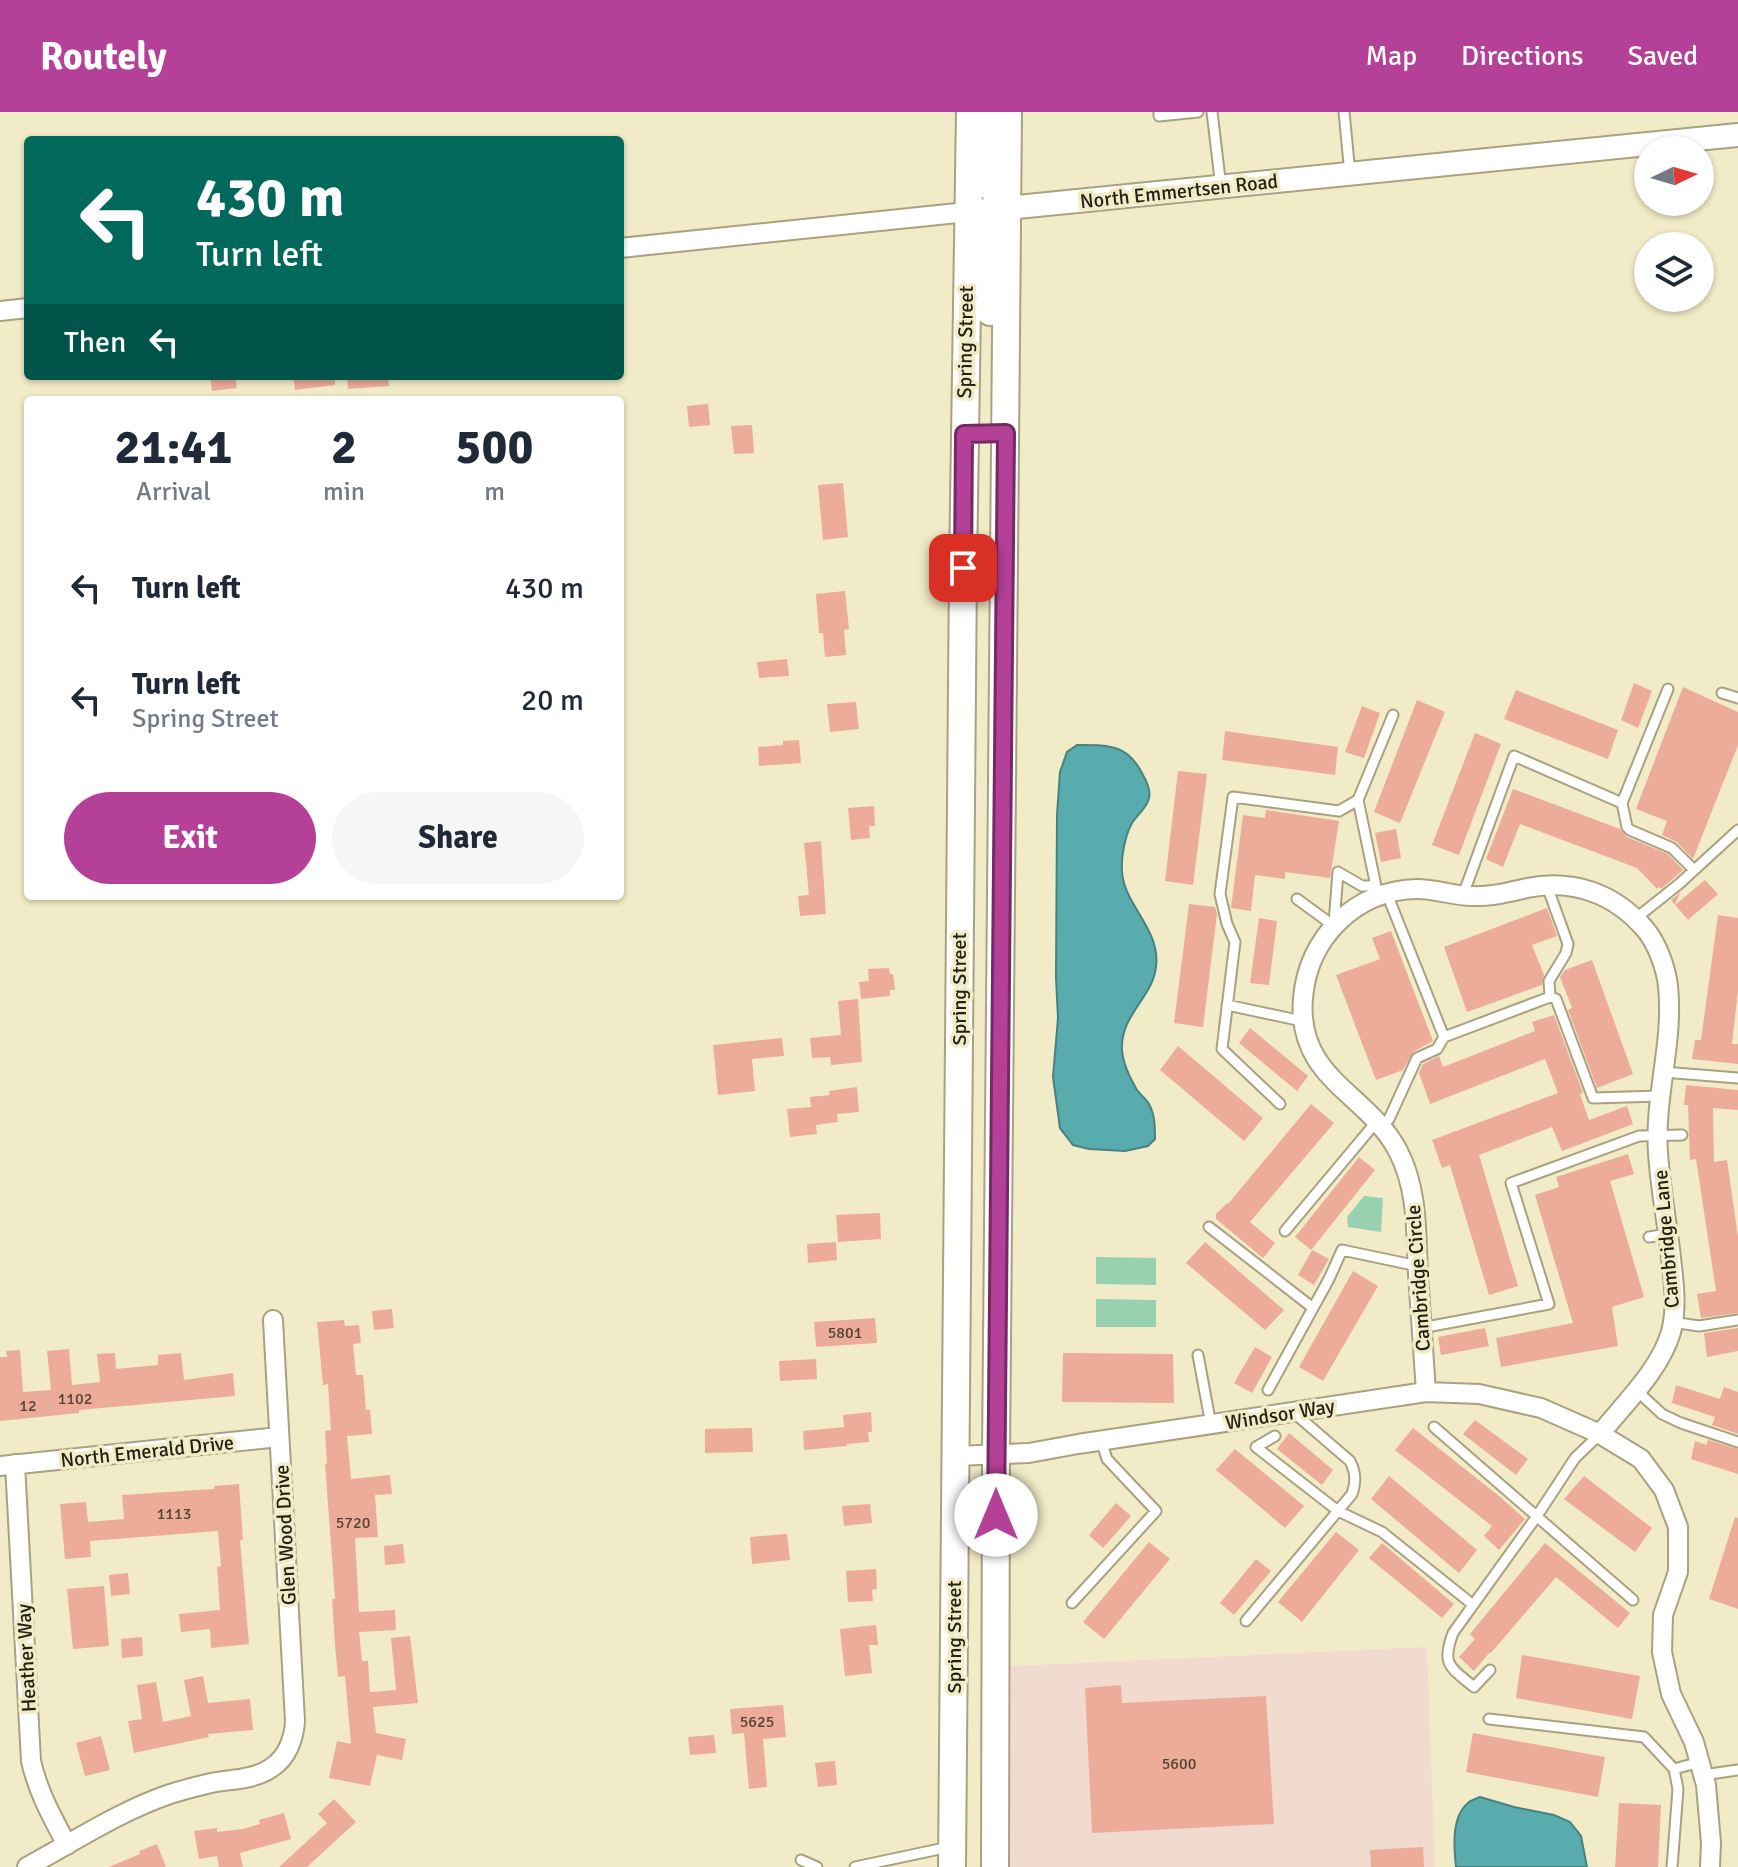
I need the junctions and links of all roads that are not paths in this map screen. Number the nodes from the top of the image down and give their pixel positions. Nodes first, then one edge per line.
1 (970, 112) edge
2 (989, 112) edge
3 (1008, 112) edge
4 (1159, 112) edge
5 (1198, 112) edge
6 (1212, 112) edge
7 (1344, 112) edge
8 (1738, 135) edge
9 (1350, 174) junction
10 (1221, 187) junction
11 (1008, 208) junction
12 (967, 212) junction
13 (624, 248) edge
14 (24, 308) edge
15 (0, 311) edge
16 (1006, 433) junction
17 (964, 434) junction
18 (1668, 689) dead end
19 (1722, 693) dead end
20 (1738, 698) edge
21 (1393, 715) dead end
22 (1358, 800) junction
23 (1622, 803) junction
24 (1738, 830) edge
25 (960, 858) junction
26 (1001, 858) junction
27 (1694, 870) junction
28 (1547, 886) junction
29 (1380, 892) junction
30 (1463, 895) junction
31 (1297, 899) dead end
32 (1635, 919) junction
33 (1334, 926) junction
34 (1550, 997) junction
35 (1227, 1005) junction
36 (1302, 1021) junction
37 (1444, 1037) junction
38 (1663, 1072) junction
39 (1738, 1078) edge
40 (1660, 1096) junction
41 (1280, 1104) dead end
42 (1379, 1125) junction
43 (1682, 1135) dead end
44 (1657, 1136) junction
45 (1209, 1227) dead end
46 (1285, 1231) dead end
47 (1418, 1266) junction
48 (1313, 1308) junction
49 (273, 1320) dead end
50 (1738, 1320) edge
51 (1672, 1322) junction
52 (1421, 1328) junction
53 (1198, 1355) dead end
54 (1268, 1390) dead end
55 (1636, 1390) junction
56 (1426, 1392) junction
57 (1293, 1412) junction
58 (1211, 1425) junction
59 (1434, 1427) dead end
60 (1600, 1434) junction
61 (1275, 1436) dead end
62 (279, 1437) junction
63 (1101, 1440) junction
64 (1738, 1442) edge
65 (996, 1454) junction
66 (955, 1456) junction
67 (7, 1465) edge
68 (1338, 1511) junction
69 (1537, 1516) junction
70 (1633, 1600) dead end
71 (1072, 1603) dead end
72 (1472, 1604) junction
73 (1246, 1621) dead end
74 (1490, 1670) dead end
75 (1489, 1719) dead end
76 (1674, 1769) junction
77 (1702, 1769) junction
78 (1738, 1770) edge
79 (67, 1845) junction
80 (952, 1856) edge
81 (801, 1860) dead end
82 (27, 1867) edge
83 (817, 1867) edge
84 (855, 1867) edge
85 (995, 1867) edge
86 (1672, 1867) edge
87 (1711, 1867) edge

1 - 12 main road, Spring Street
2 - 11 main road
3 - 11 main road, Spring Street
4 - 5 lane
6 - 10 lane
7 - 9 lane
8 - 9 street, North Emmertsen Road
9 - 10 street, North Emmertsen Road
10 - 11 street, North Emmertsen Road
11 - 12 street, North Emmertsen Road
11 - 16 main road, Spring Street
12 - 13 street, North Emmertsen Road
12 - 16 main road
12 - 17 main road, Spring Street
14 - 15 street
16 - 17 main road
16 - 26 main road, Spring Street
17 - 25 main road, Spring Street
18 - 23 lane
19 - 20 lane
21 - 22 lane
22 - 29 lane
22 - 35 lane
23 - 27 lane
23 - 30 lane
24 - 27 lane
25 - 26 main road
25 - 66 main road, Spring Street
26 - 65 main road, Spring Street
27 - 32 lane
28 - 30 street, Cambridge Lane
28 - 32 street, Cambridge Lane
28 - 34 lane
29 - 30 street, Cambridge Lane
29 - 33 street, Cambridge Circle
29 - 33 lane
29 - 37 lane
31 - 33 lane
32 - 38 street, Cambridge Lane
33 - 36 street, Cambridge Circle
34 - 37 lane
34 - 40 lane
35 - 36 lane
35 - 41 lane
36 - 42 street, Cambridge Circle
37 - 42 lane
38 - 39 lane
38 - 40 street, Cambridge Lane
40 - 44 street, Cambridge Lane
42 - 46 lane
42 - 47 street, Cambridge Circle
43 - 44 lane
44 - 51 street, Cambridge Lane
44 - 52 lane
45 - 48 lane
47 - 48 lane
47 - 52 street, Cambridge Circle
48 - 54 lane
49 - 62 street, Glen Wood Drive
50 - 51 lane
51 - 55 street, Cambridge Lane
52 - 56 street, Cambridge Circle
53 - 58 lane
55 - 60 street, Cambridge Lane
55 - 64 lane
56 - 57 street, Windsor Way
56 - 60 street, Windsor Way
57 - 58 street, Windsor Way
57 - 68 lane
58 - 63 street, Windsor Way
59 - 69 lane
60 - 69 lane
60 - 77 street
61 - 68 lane
62 - 67 street, North Emerald Drive
62 - 79 street, Glen Wood Drive
63 - 65 street, Windsor Way
63 - 71 lane
65 - 66 street, Windsor Way
65 - 85 main road, Spring Street
66 - 80 main road, Spring Street
67 - 79 street, Heather Way
68 - 72 lane
68 - 73 lane
69 - 70 lane
69 - 72 lane
72 - 74 lane
75 - 76 lane
76 - 77 lane
76 - 86 lane
77 - 78 lane
77 - 87 street
79 - 82 street
80 - 84 lane
81 - 83 lane

